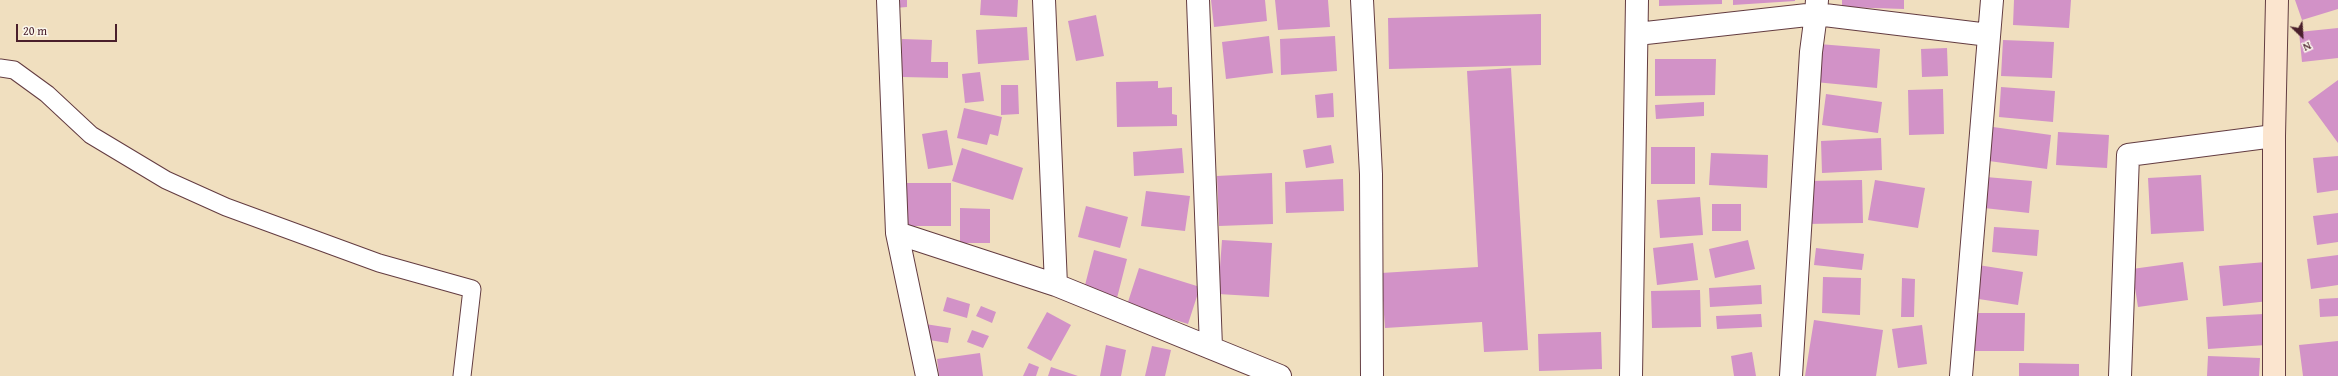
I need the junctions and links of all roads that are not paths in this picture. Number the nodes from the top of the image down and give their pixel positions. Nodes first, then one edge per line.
1 (888, 0) edge
2 (1044, 0) edge
3 (1198, 0) edge
4 (1362, 0) edge
5 (1637, 0) edge
6 (1992, 0) edge
7 (2277, 0) edge
8 (1817, 7) edge
9 (1637, 34) junction
10 (1989, 35) junction
11 (0, 68) edge
12 (2274, 136) junction
13 (897, 233) junction
14 (1056, 285) junction
15 (1211, 347) junction
16 (462, 376) edge
17 (926, 376) edge
18 (1280, 376) edge
19 (1372, 376) edge
20 (1631, 376) edge
21 (1791, 376) edge
22 (1961, 376) edge
23 (2120, 376) edge
24 (2274, 376) edge

1 - 13 street
2 - 14 street
3 - 15 street
4 - 19 street
5 - 9 street
6 - 10 street
7 - 12 street
8 - 9 street
8 - 10 street
8 - 21 street
9 - 20 street
10 - 22 street
11 - 16 lane
12 - 23 street
12 - 24 street
13 - 14 street
13 - 17 street
14 - 15 street
15 - 18 street

